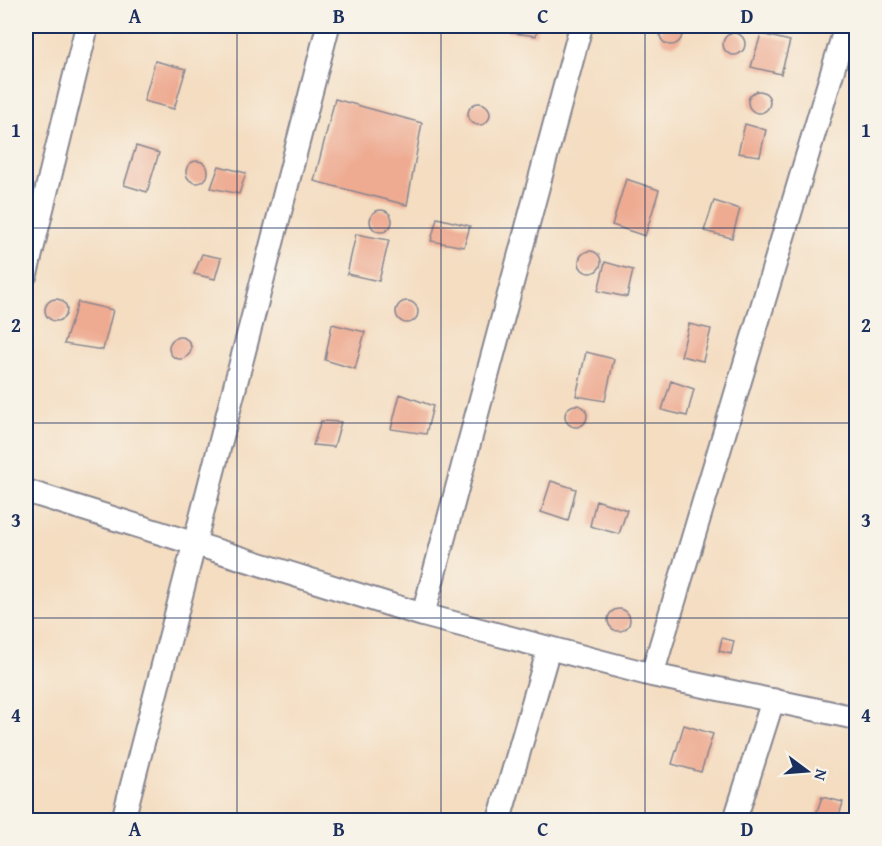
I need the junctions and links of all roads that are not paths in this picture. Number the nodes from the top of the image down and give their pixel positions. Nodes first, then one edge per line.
1 (87, 26) edge
2 (328, 26) edge
3 (581, 26) edge
4 (846, 26) edge
5 (26, 274) edge
6 (26, 491) edge
7 (194, 543) junction
8 (423, 615) junction
9 (549, 648) junction
10 (652, 675) junction
11 (773, 700) junction
12 (856, 718) edge
13 (123, 820) edge
14 (500, 820) edge
15 (735, 820) edge

1 - 5 street
2 - 7 street
3 - 8 street
4 - 10 street
6 - 7 street
7 - 8 street
7 - 13 street
8 - 9 street
9 - 10 street
9 - 14 street
10 - 11 street
11 - 12 street
11 - 15 street

